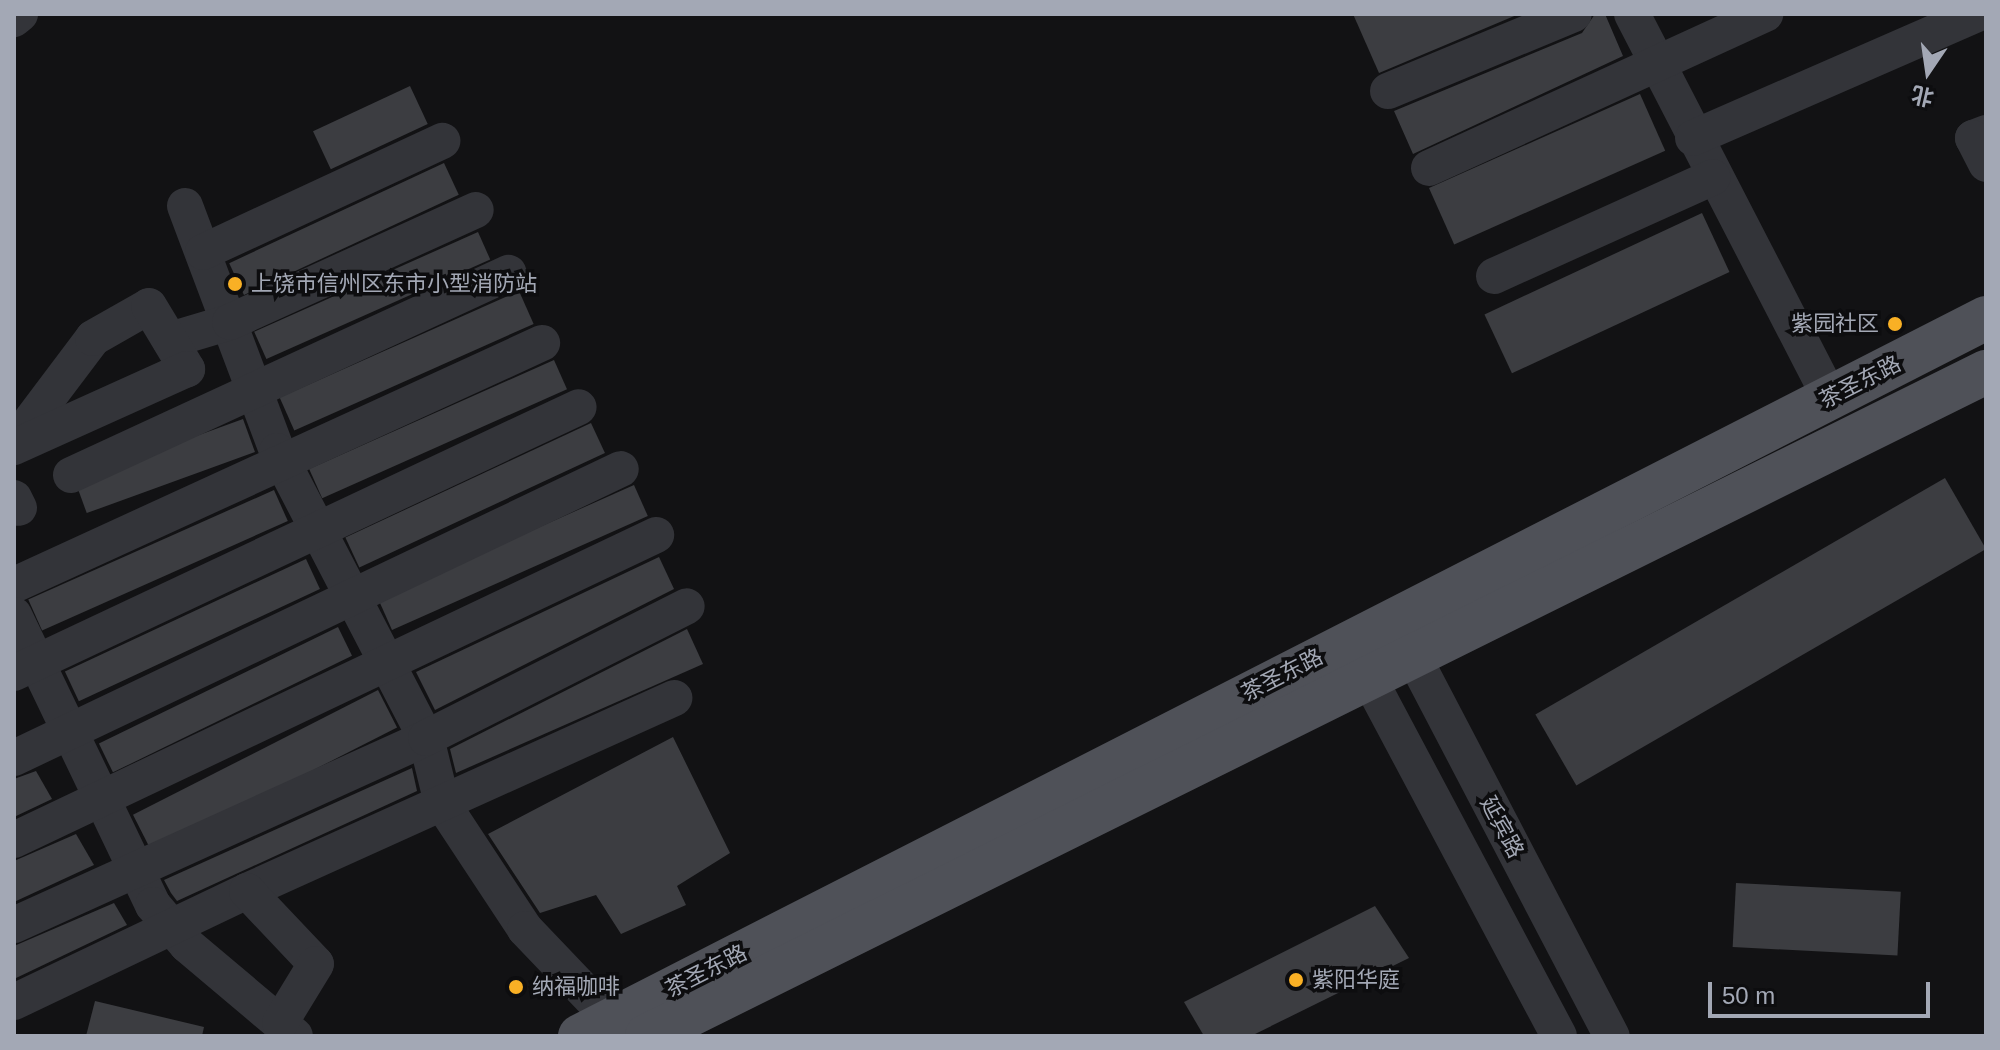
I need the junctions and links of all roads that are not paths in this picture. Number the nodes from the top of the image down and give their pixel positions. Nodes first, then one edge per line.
1 (20, 14) edge
2 (1574, 14) edge
3 (1632, 14) edge
4 (1765, 14) edge
5 (1977, 14) edge
6 (14, 19) edge
7 (1657, 66) junction
8 (1388, 91) dead end
9 (1986, 133) edge
10 (1693, 138) junction
11 (442, 141) dead end
12 (1986, 164) edge
13 (1429, 168) dead end
14 (1713, 177) junction
15 (185, 206) dead end
16 (476, 210) dead end
17 (203, 252) junction
18 (509, 273) dead end
19 (1494, 276) dead end
20 (1986, 318) edge
21 (230, 322) junction
22 (170, 340) junction
23 (542, 343) dead end
24 (1986, 372) edge
25 (256, 391) junction
26 (1830, 398) junction
27 (579, 407) dead end
28 (14, 445) edge
29 (283, 463) junction
30 (621, 469) dead end
31 (71, 475) dead end
32 (320, 531) junction
33 (656, 535) dead end
34 (14, 585) edge
35 (355, 596) junction
36 (687, 606) dead end
37 (14, 615) edge
38 (1402, 635) junction
39 (1347, 641) junction
40 (389, 663) junction
41 (25, 668) edge
42 (1372, 677) junction
43 (674, 698) dead end
44 (70, 732) junction
45 (426, 738) junction
46 (14, 758) edge
47 (103, 800) junction
48 (442, 803) junction
49 (14, 840) edge
50 (135, 868) junction
51 (247, 891) junction
52 (14, 925) edge
53 (171, 927) junction
54 (14, 1002) edge
55 (287, 1030) edge
56 (613, 1031) edge
57 (1559, 1036) edge
58 (1612, 1036) edge

1 - 6 street
2 - 8 street
3 - 7 street
4 - 7 street
5 - 10 street
7 - 10 street
7 - 13 street
9 - 12 street
10 - 14 street
11 - 17 street
14 - 19 street
14 - 26 street
15 - 17 street
16 - 21 street
17 - 21 street
18 - 25 street
20 - 26 main road, 茶圣东路
21 - 22 street
21 - 25 street
22 - 28 street
22 - 28 street
23 - 29 street
24 - 38 main road, 茶圣东路
25 - 29 street
25 - 31 street
26 - 38 main road, 茶圣东路
27 - 32 street
29 - 32 street
29 - 34 street
30 - 35 street
32 - 35 street
32 - 41 street
33 - 40 street
35 - 40 street
35 - 44 street
36 - 45 street
37 - 41 street
38 - 39 main road, 茶圣东路
38 - 42 main road, 茶圣东路
38 - 58 street, 延宾路
39 - 42 street, 延宾路
39 - 56 main road, 茶圣东路
40 - 45 street
40 - 47 street
41 - 44 street
42 - 56 main road, 茶圣东路
42 - 57 street, 延宾路
43 - 48 street
44 - 46 street
44 - 47 street
45 - 48 street
45 - 50 street
47 - 49 street
47 - 50 street
48 - 51 street
48 - 56 street
50 - 52 street
50 - 53 street
51 - 53 street
51 - 55 street
53 - 54 street
53 - 55 street

